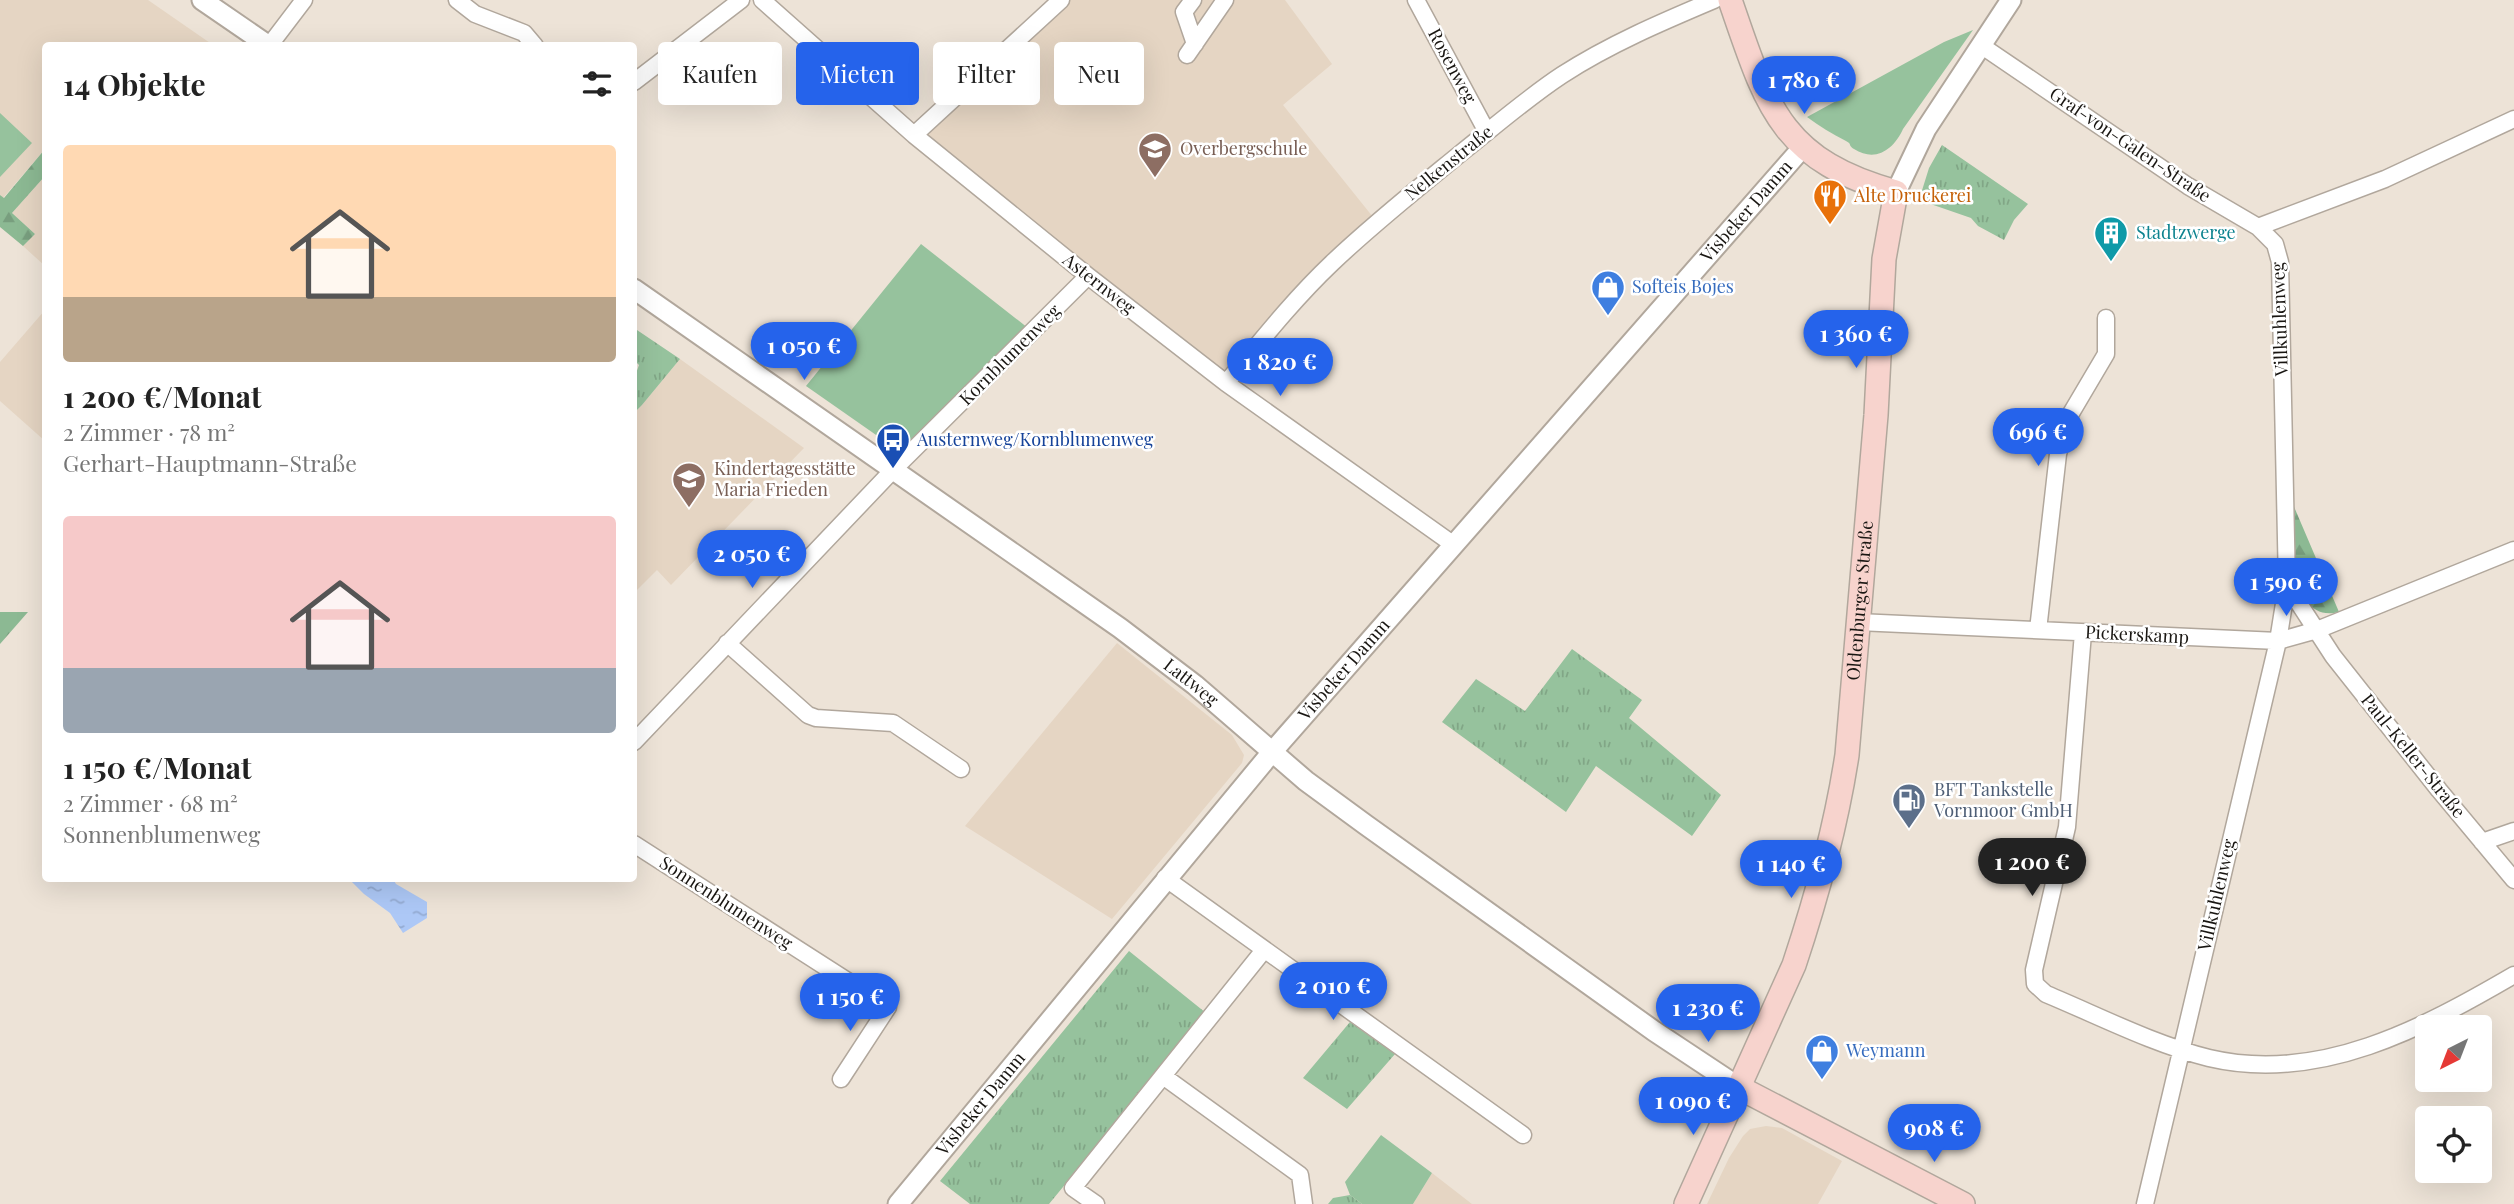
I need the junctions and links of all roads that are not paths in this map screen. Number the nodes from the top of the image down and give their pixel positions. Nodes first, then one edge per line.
1 (202, 0) edge
2 (304, 0) edge
3 (457, 0) edge
4 (741, 0) edge
5 (762, 0) edge
6 (1060, 0) edge
7 (1193, 0) edge
8 (1225, 0) edge
9 (1416, 0) edge
10 (1714, 0) edge
11 (1730, 0) edge
12 (2011, 0) edge
13 (263, 42) edge
14 (272, 42) edge
15 (532, 42) edge
16 (1982, 46) junction
17 (637, 80) edge
18 (2514, 119) edge
19 (1487, 132) junction
20 (914, 135) junction
21 (1802, 148) junction
22 (1896, 192) junction
23 (2258, 227) junction
24 (1088, 276) junction
25 (637, 291) edge
26 (2106, 318) dead end
27 (1226, 383) junction
28 (893, 470) junction
29 (1454, 545) junction
30 (2514, 550) edge
31 (2287, 585) junction
32 (1858, 622) junction
33 (2038, 630) junction
34 (2317, 630) junction
35 (2083, 633) junction
36 (2278, 641) junction
37 (727, 643) junction
38 (637, 738) edge
39 (1272, 751) junction
40 (961, 769) dead end
41 (2514, 831) edge
42 (2482, 842) junction
43 (637, 846) edge
44 (1165, 878) junction
45 (2514, 880) edge
46 (1264, 950) junction
47 (2514, 975) edge
48 (2180, 1050) junction
49 (1163, 1076) junction
50 (841, 1079) dead end
51 (1740, 1088) junction
52 (1523, 1135) dead end
53 (1955, 1202) edge
54 (898, 1204) edge
55 (1096, 1204) edge
56 (1304, 1204) edge
57 (1686, 1204) edge
58 (2145, 1204) edge

1 - 13 street
2 - 14 street
3 - 15 street
4 - 17 street
5 - 20 street, Asternweg
6 - 20 street
7 - 8 street
9 - 19 street, Rosenweg
10 - 19 street, Nelkenstraße
11 - 21 main road
12 - 16 street, Oldenburger Straße
16 - 22 street, Oldenburger Straße
16 - 23 street, Graf-von-Galen-Straße
18 - 23 street
19 - 27 street, Nelkenstraße
20 - 24 street, Asternweg
21 - 22 main road
21 - 29 street, Visbeker Damm
22 - 32 main road, Oldenburger Straße
23 - 31 street, Villkuhlenweg
24 - 27 street, Asternweg
24 - 28 street, Kornblumenweg
25 - 28 street, Lattweg
26 - 33 street
27 - 29 street, Asternweg
28 - 37 street, Kornblumenweg
28 - 39 street, Lattweg
29 - 39 street, Visbeker Damm
30 - 34 street, Pickerskamp
31 - 34 street
31 - 36 street, Villkuhlenweg
32 - 33 street, Pickerskamp
32 - 51 main road, Oldenburger Straße
33 - 35 street, Pickerskamp
34 - 36 street, Pickerskamp
34 - 42 street, Paul-Keller-Straße
35 - 36 street, Pickerskamp
35 - 48 street
36 - 48 street, Villkuhlenweg
37 - 38 street, Kornblumenweg
37 - 40 street
39 - 44 street, Visbeker Damm
39 - 51 street, Lattweg
41 - 42 street
42 - 45 street, Paul-Keller-Straße
43 - 50 street, Sonnenblumenweg
44 - 46 street
44 - 54 street, Visbeker Damm
46 - 49 street
46 - 52 street
47 - 48 street
48 - 58 street, Villkuhlenweg
49 - 55 street
49 - 56 street
51 - 53 main road
51 - 57 main road, Oldenburger Straße

